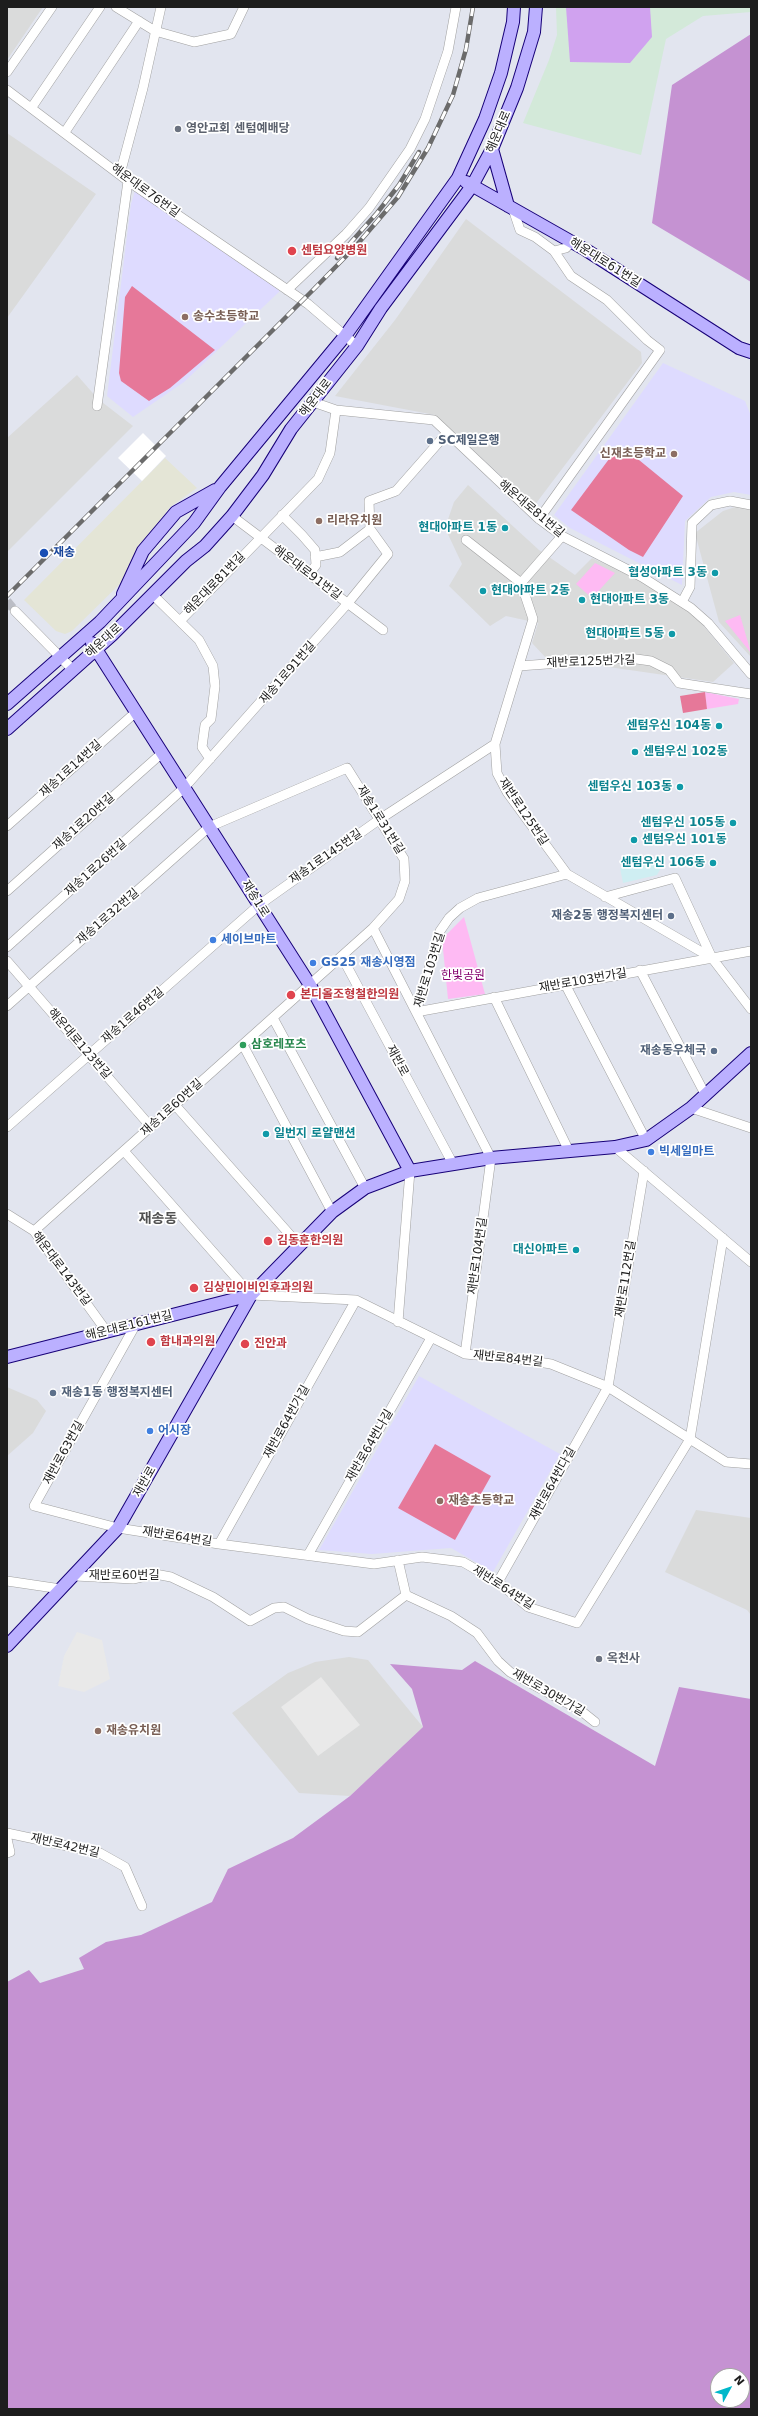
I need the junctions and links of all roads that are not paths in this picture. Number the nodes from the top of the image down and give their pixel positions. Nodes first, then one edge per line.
1 (52, 7) edge
2 (100, 7) edge
3 (116, 7) edge
4 (161, 7) edge
5 (244, 7) edge
6 (456, 7) edge
7 (514, 7) edge
8 (536, 7) edge
9 (139, 21) junction
10 (155, 31) junction
11 (7, 72) edge
12 (7, 90) edge
13 (32, 107) junction
14 (65, 132) junction
15 (492, 149) junction
16 (120, 174) junction
17 (458, 178) junction
18 (128, 181) junction
19 (472, 186) junction
20 (511, 208) junction
21 (569, 245) junction
22 (554, 251) junction
23 (563, 264) junction
24 (287, 290) junction
25 (345, 336) junction
26 (357, 346) junction
27 (751, 352) edge
28 (313, 402) junction
29 (97, 406) dead end
30 (336, 410) junction
31 (447, 433) junction
32 (220, 487) junction
33 (751, 505) edge
34 (282, 515) junction
35 (232, 516) junction
36 (539, 519) junction
37 (370, 529) junction
38 (562, 536) junction
39 (260, 537) junction
40 (466, 540) dead end
41 (315, 557) junction
42 (309, 574) junction
43 (521, 583) junction
44 (153, 595) junction
45 (682, 602) junction
46 (120, 603) junction
47 (348, 603) junction
48 (15, 611) tunnel mouth
49 (180, 621) junction
50 (383, 630) dead end
51 (85, 635) junction
52 (95, 648) junction
53 (61, 657) junction
54 (519, 666) junction
55 (73, 670) junction
56 (751, 674) edge
57 (751, 694) edge
58 (7, 704) edge
59 (136, 712) junction
60 (7, 729) edge
61 (495, 744) junction
62 (162, 753) junction
63 (210, 759) junction
64 (184, 788) junction
65 (380, 819) junction
66 (7, 826) edge
67 (209, 827) junction
68 (567, 874) junction
69 (7, 891) edge
70 (605, 897) junction
71 (259, 905) junction
72 (373, 928) junction
73 (7, 947) edge
74 (751, 951) edge
75 (342, 957) junction
76 (712, 958) junction
77 (7, 961) edge
78 (640, 970) junction
79 (565, 984) junction
80 (310, 985) junction
81 (29, 986) junction
82 (494, 997) junction
83 (7, 1006) edge
84 (751, 1009) edge
85 (416, 1012) junction
86 (273, 1018) junction
87 (243, 1045) junction
88 (751, 1053) edge
89 (88, 1055) junction
90 (706, 1096) junction
91 (175, 1105) junction
92 (691, 1108) junction
93 (7, 1127) edge
94 (151, 1127) junction
95 (751, 1128) edge
96 (646, 1140) junction
97 (615, 1147) junction
98 (124, 1151) junction
99 (570, 1151) junction
100 (491, 1158) junction
101 (453, 1164) junction
102 (410, 1171) junction
103 (644, 1171) junction
104 (365, 1188) junction
105 (332, 1212) junction
106 (7, 1214) edge
107 (34, 1231) junction
108 (723, 1238) junction
109 (299, 1245) junction
110 (751, 1262) edge
111 (251, 1295) junction
112 (356, 1300) junction
113 (398, 1322) junction
114 (136, 1324) junction
115 (107, 1332) junction
116 (431, 1338) junction
117 (465, 1354) junction
118 (7, 1357) edge
119 (608, 1387) junction
120 (690, 1439) junction
121 (751, 1464) edge
122 (118, 1528) junction
123 (219, 1544) junction
124 (308, 1555) junction
125 (398, 1560) junction
126 (75, 1576) junction
127 (7, 1581) edge
128 (498, 1582) junction
129 (61, 1589) junction
130 (406, 1595) junction
131 (7, 1646) edge
132 (595, 1722) dead end
133 (7, 1833) edge
134 (7, 1839) edge
135 (7, 1853) edge
136 (142, 1906) dead end

1 - 11 street
2 - 13 street
3 - 9 street
4 - 10 street
5 - 10 street
6 - 24 street
7 - 17 main road, 해운대로
8 - 15 main road, 해운대로
9 - 10 street
9 - 14 street
10 - 16 street
12 - 13 street, 해운대로76번길
13 - 14 street, 해운대로76번길
14 - 16 street, 해운대로76번길
15 - 19 main road, 해운대로
15 - 20 main road
16 - 18 street, 해운대로76번길
17 - 19 main road, 해운대로61번길
17 - 25 main road, 해운대로
18 - 24 street, 해운대로76번길
18 - 29 street
19 - 20 main road, 해운대로61번길
19 - 26 main road, 해운대로
20 - 21 main road, 해운대로61번길
20 - 22 street
21 - 22 street
21 - 23 street
21 - 27 main road, 해운대로61번길
22 - 23 street
23 - 36 street
24 - 25 street, 해운대로76번길
25 - 26 street, 해운대로76번길
25 - 32 main road, 해운대로
26 - 28 main road, 해운대로
28 - 30 street, 해운대로81번길
28 - 35 main road, 해운대로
30 - 31 street, 해운대로81번길
30 - 34 street, 해운대로81번길
31 - 36 street, 해운대로81번길
31 - 37 street
32 - 46 main road, 해운대로
32 - 46 main road
33 - 45 street
34 - 39 street, 해운대로81번길
34 - 41 street
35 - 39 street, 해운대로91번길
35 - 44 main road, 해운대로
36 - 38 street, 해운대로81번길
37 - 41 street
37 - 47 street, 재송1로91번길
38 - 43 street
38 - 45 street, 해운대로81번길
39 - 42 street, 해운대로91번길
39 - 49 street, 해운대로81번길
40 - 43 street
41 - 42 street
42 - 47 street, 해운대로91번길
43 - 54 street, 재반로125번길
44 - 49 street
44 - 52 main road, 해운대로
45 - 56 street, 해운대로81번길
46 - 51 main road, 해운대로
47 - 50 street, 해운대로91번길
47 - 63 street, 재송1로91번길
48 - 53 street
49 - 63 street
51 - 52 main road, 재송1로
51 - 53 main road, 해운대로
52 - 55 main road, 해운대로
52 - 59 main road, 재송1로
53 - 55 street
53 - 58 main road, 해운대로
54 - 57 street, 재반로125번가길
54 - 61 street, 재반로125번길
55 - 60 main road, 해운대로
59 - 62 main road, 재송1로
59 - 66 street, 재송1로14번길
61 - 65 street, 재송1로145번길
61 - 68 street, 재반로125번길
62 - 64 main road, 재송1로
62 - 69 street, 재송1로20번길
63 - 64 street, 재송1로91번길
64 - 67 main road, 재송1로
64 - 73 street, 재송1로26번길
65 - 67 street, 재송1로31번길
65 - 71 street, 재송1로145번길
65 - 72 street, 재송1로31번길
67 - 71 main road, 재송1로
67 - 81 street, 재송1로32번길
68 - 70 street, 재반로125번길
68 - 85 street, 재반로103번길
70 - 76 street, 재반로125번길
70 - 76 street
71 - 80 main road, 재송1로
71 - 89 street, 재송1로46번길
72 - 75 street, 재송1로31번길
72 - 85 street
74 - 76 street, 재반로103번가길
75 - 80 street, 재송1로31번길
75 - 101 street, 재반로
76 - 78 street, 재반로103번가길
76 - 84 street, 재반로125번길
77 - 81 street, 해운대로123번길
78 - 79 street, 재반로103번가길
78 - 90 street
79 - 82 street, 재반로103번가길
79 - 96 street
80 - 86 street, 재송1로60번길
80 - 102 main road, 재송1로
81 - 83 street, 재송1로32번길
81 - 89 street, 해운대로123번길
82 - 85 street, 재반로103번가길
82 - 99 street
85 - 100 street, 재반로103번길
86 - 87 street, 재송1로60번길
86 - 104 street
87 - 91 street, 재송1로60번길
87 - 105 street
88 - 90 main road, 재반로
89 - 93 street, 재송1로46번길
89 - 94 street, 해운대로123번길
90 - 92 main road, 재반로
91 - 94 street, 재송1로60번길
91 - 109 street
92 - 95 street
92 - 96 main road, 재반로
94 - 98 street, 재송1로60번길
96 - 97 main road, 재반로
97 - 99 main road, 재반로
97 - 103 street
98 - 107 street, 재송1로60번길
98 - 111 street
99 - 100 main road, 재반로
100 - 101 main road, 재반로
100 - 117 street, 재반로104번길
101 - 102 main road, 재반로
102 - 104 main road, 재반로
102 - 113 street
103 - 108 street
103 - 119 street, 재반로112번길
104 - 105 main road, 재반로
105 - 109 main road, 재반로
106 - 107 street, 해운대로143번길
107 - 115 street, 해운대로143번길
108 - 110 street
108 - 120 street
109 - 111 main road, 재반로
111 - 112 street, 재반로84번길
111 - 114 main road, 해운대로161번길
111 - 122 main road, 재반로
112 - 113 street, 재반로84번길
112 - 123 street, 재반로64번가길
113 - 116 street, 재반로84번길
114 - 115 main road, 해운대로161번길
114 - 122 street, 재반로63번길
115 - 118 main road, 해운대로161번길
116 - 117 street, 재반로84번길
116 - 124 street, 재반로64번나길
117 - 119 street, 재반로84번길
119 - 120 street, 재반로84번길
119 - 128 street, 재반로64번다길
120 - 121 street, 재반로84번길
120 - 128 street, 재반로64번길
122 - 123 street, 재반로64번길
122 - 126 main road, 재반로
123 - 124 street, 재반로64번길
124 - 125 street, 재반로64번길
125 - 128 street, 재반로64번길
125 - 130 street
126 - 129 main road, 재반로
126 - 130 street, 재반로60번길
127 - 129 street
129 - 131 main road, 재반로
130 - 132 street, 재반로30번가길
133 - 136 street, 재반로42번길
134 - 135 street

